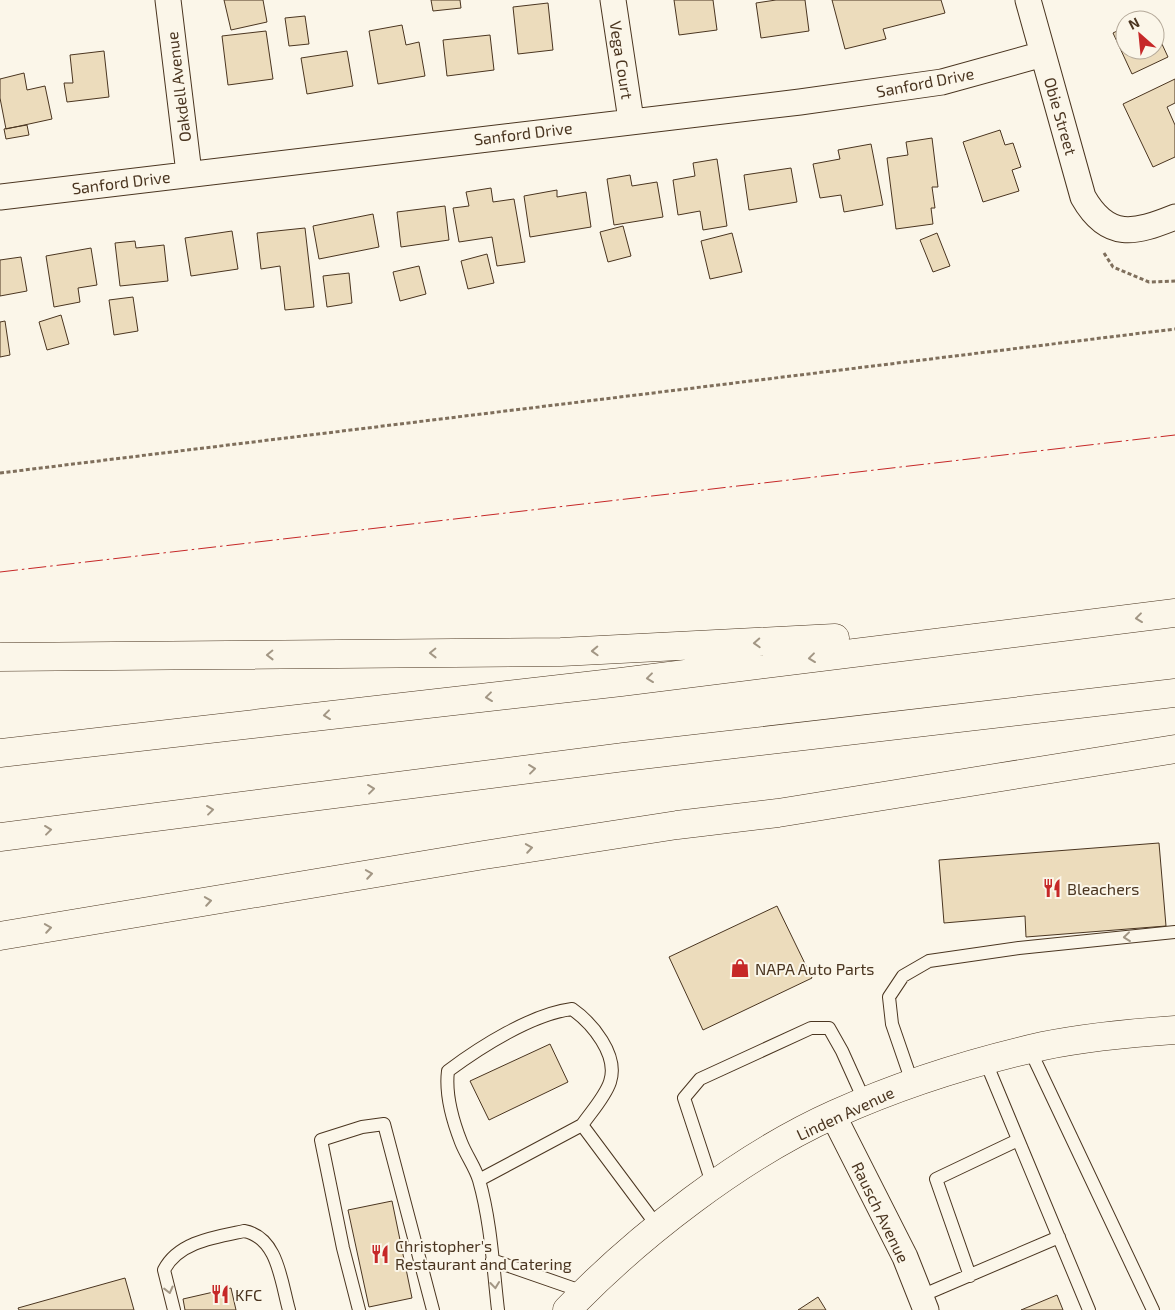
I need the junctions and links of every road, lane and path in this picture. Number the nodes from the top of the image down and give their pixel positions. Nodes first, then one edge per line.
1 (168, 0) edge
2 (613, 0) edge
3 (1028, 0) edge
4 (1043, 54) junction
5 (631, 120) junction
6 (189, 173) junction
7 (0, 196) edge
8 (1175, 216) edge
9 (1107, 224) junction
10 (1175, 281) edge
11 (1175, 329) edge
12 (0, 473) edge
13 (1175, 614) edge
14 (1103, 622) junction
15 (0, 657) edge
16 (1175, 692) edge
17 (1175, 749) edge
18 (0, 753) edge
19 (0, 837) edge
20 (1175, 932) edge
21 (0, 936) edge
22 (1175, 1030) edge
23 (1030, 1050) junction
24 (985, 1060) junction
25 (912, 1082) junction
26 (866, 1102) junction
27 (833, 1115) junction
28 (582, 1125) junction
29 (1018, 1140) junction
30 (479, 1180) junction
31 (713, 1186) junction
32 (658, 1228) junction
33 (1059, 1237) junction
34 (492, 1260) junction
35 (970, 1276) junction
36 (575, 1301) edge
37 (923, 1303) edge
38 (174, 1310) edge
39 (289, 1310) edge
40 (359, 1310) edge
41 (434, 1310) edge
42 (498, 1310) edge
43 (1089, 1310) edge
44 (1153, 1310) edge

1 - 6 street, Oakdell Avenue
2 - 5 street, Vega Court
3 - 4 street, Obie Street
4 - 5 street, Sanford Drive
4 - 9 street, Obie Street
5 - 6 street, Sanford Drive
6 - 7 street, Sanford Drive
8 - 9 street
9 - 10 path
11 - 12 path
13 -> 14 main road
14 -> 15 main road
14 -> 18 main road
19 -> 16 main road
21 -> 17 main road
20 -> 25 lane
22 - 23 main road, Linden Avenue
23 - 24 main road, Linden Avenue
23 - 44 lane
24 - 25 main road, Linden Avenue
24 - 29 lane
25 - 26 main road, Linden Avenue
26 - 27 main road, Linden Avenue
26 - 31 lane
27 - 31 main road, Linden Avenue
27 - 37 street, Rausch Avenue
28 - 30 lane
28 - 30 lane
28 - 32 lane
29 - 33 lane
29 - 35 lane
30 - 34 lane
31 - 32 main road, Linden Avenue
32 - 36 main road, Linden Avenue
33 - 35 lane
33 - 43 lane
34 - 36 lane
34 -> 42 lane
35 - 37 lane
39 -> 38 lane
40 - 41 lane

